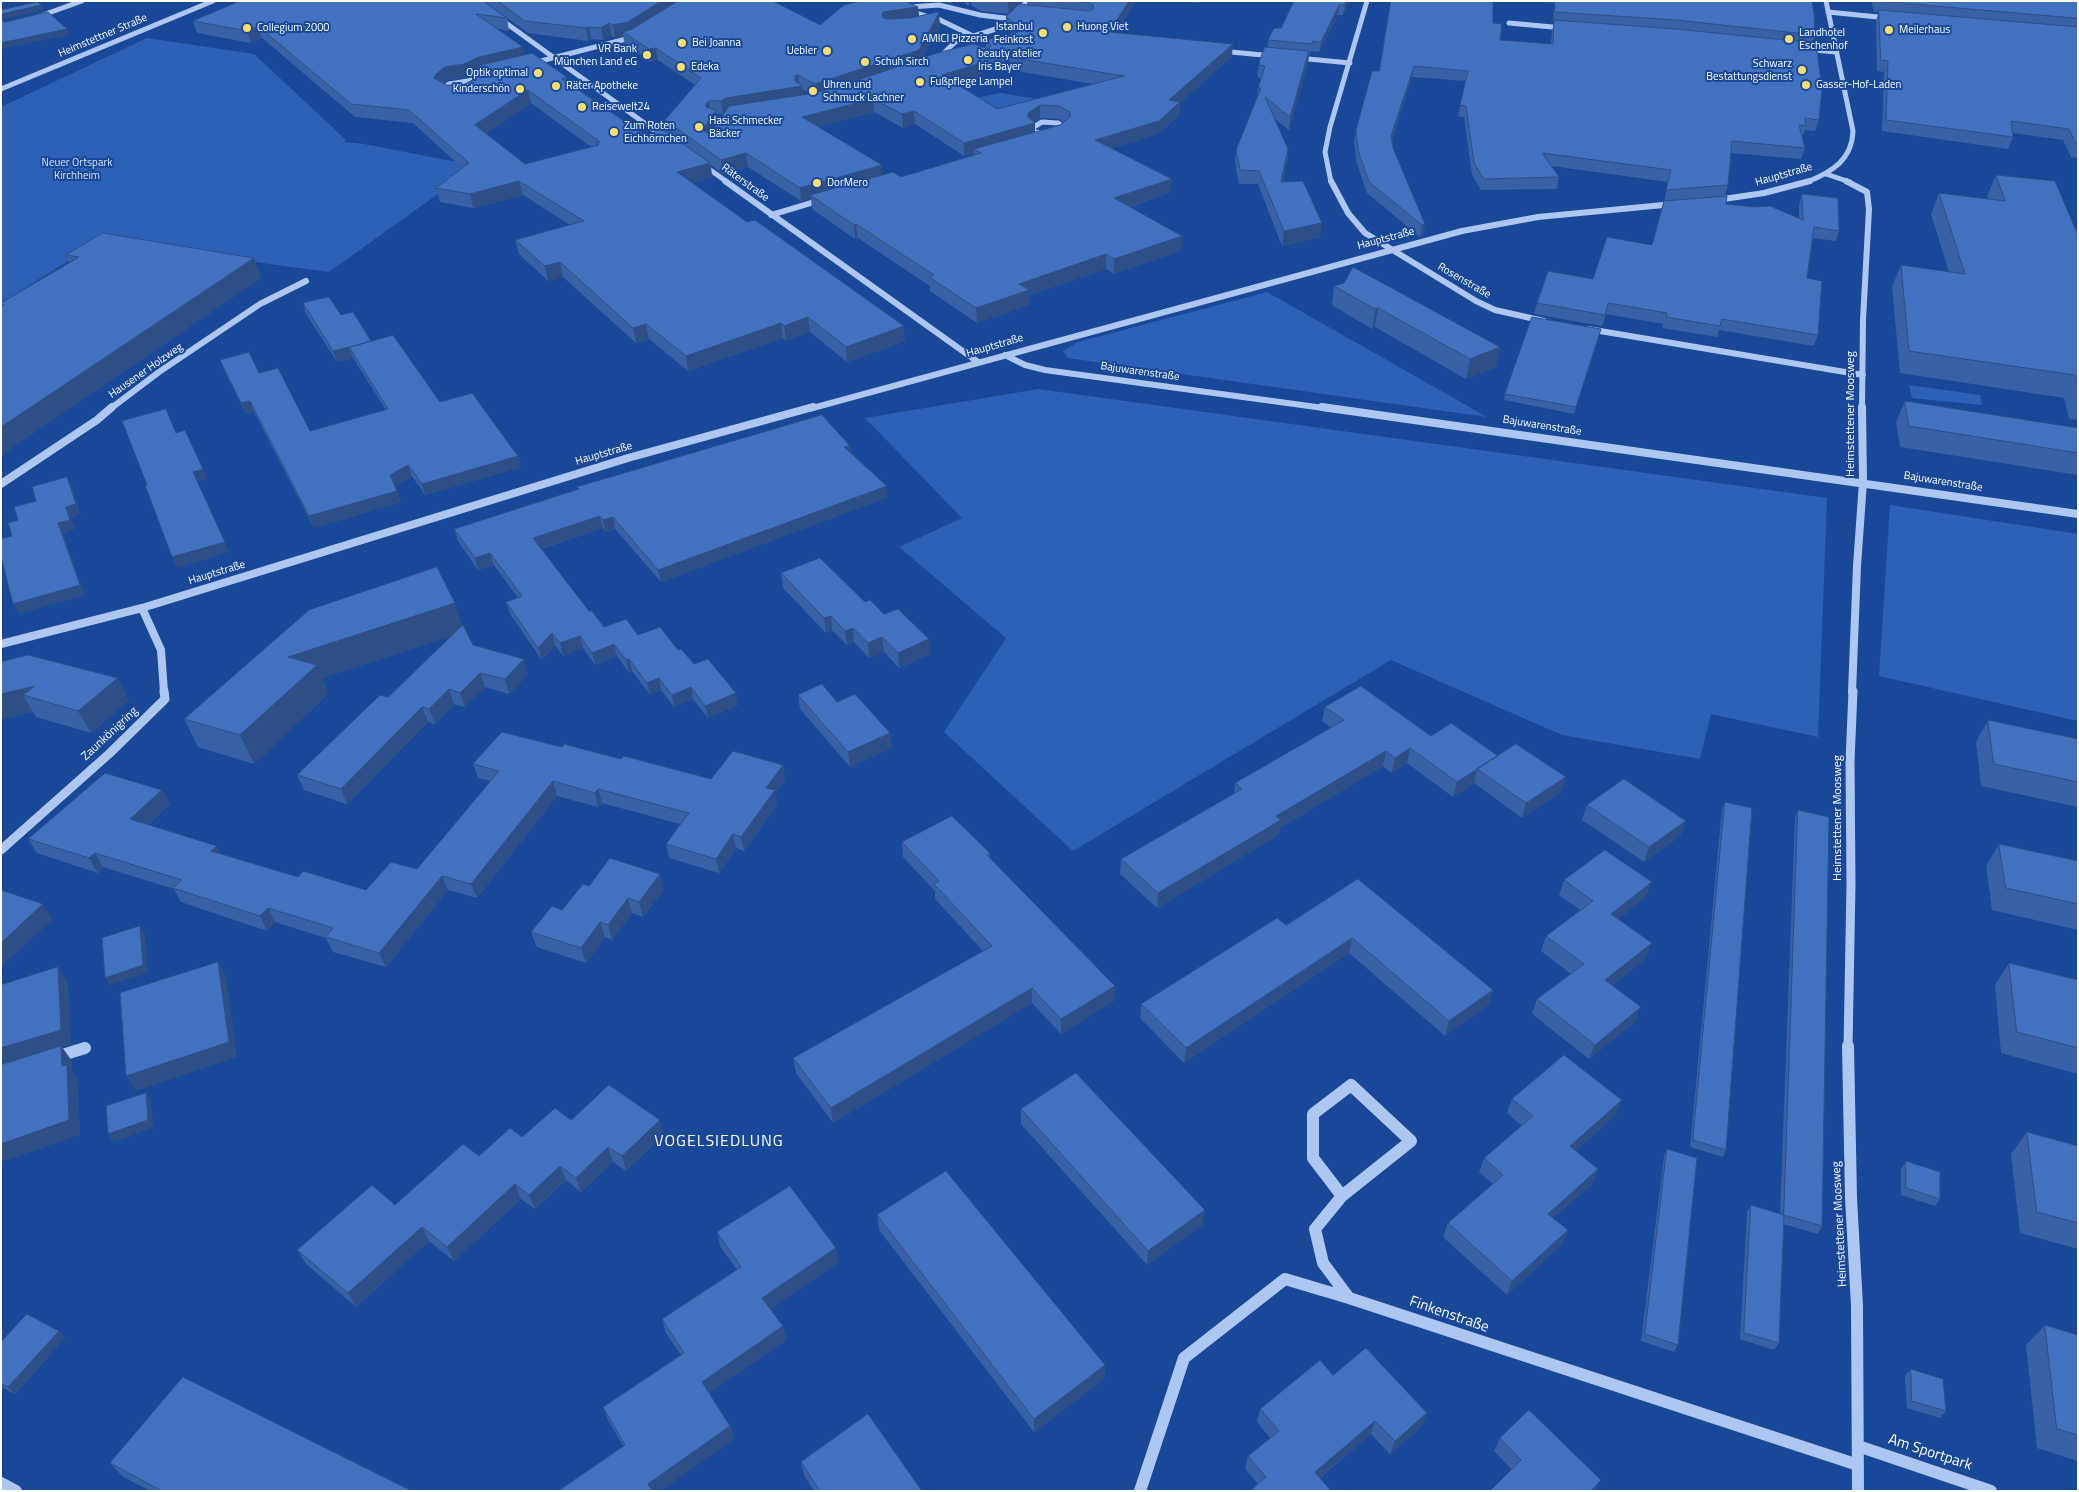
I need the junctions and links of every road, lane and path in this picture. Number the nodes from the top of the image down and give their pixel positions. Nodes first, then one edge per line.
1 (82, 1) edge
2 (213, 1) edge
3 (1028, 1) edge
4 (1367, 1) edge
5 (1826, 1) edge
6 (966, 4) dead end
7 (962, 8) junction
8 (1019, 12) junction
9 (1828, 12) junction
10 (492, 13) edge
11 (1028, 13) edge
12 (30, 18) edge
13 (938, 19) junction
14 (1012, 19) junction
15 (1894, 19) edge
16 (1509, 23) dead end
17 (920, 24) edge
18 (1567, 28) edge
19 (640, 35) edge
20 (975, 37) junction
21 (956, 42) junction
22 (963, 46) edge
23 (1797, 48) edge
24 (1212, 50) edge
25 (1836, 52) junction
26 (1281, 56) edge
27 (554, 58) junction
28 (1291, 58) edge
29 (936, 62) edge
30 (1350, 63) junction
31 (527, 64) edge
32 (492, 72) edge
33 (29, 78) junction
34 (468, 81) junction
35 (1, 84) edge
36 (1, 89) edge
37 (1059, 134) junction
38 (1042, 139) edge
39 (668, 140) edge
40 (696, 160) edge
41 (1826, 174) junction
42 (826, 199) edge
43 (1711, 201) edge
44 (1683, 204) edge
45 (771, 215) junction
46 (1391, 249) junction
47 (306, 280) dead end
48 (1547, 321) edge
49 (1581, 327) edge
50 (1005, 355) junction
51 (978, 362) junction
52 (1863, 375) junction
53 (1863, 482) junction
54 (1, 484) edge
55 (2078, 514) edge
56 (142, 608) junction
57 (1, 644) edge
58 (1, 850) edge
59 (85, 1048) dead end
60 (48, 1060) edge
61 (1342, 1196) junction
62 (1349, 1298) junction
63 (1858, 1446) junction
64 (1858, 1465) junction
65 (1, 1483) edge
66 (16, 1491) edge
67 (1140, 1491) edge
68 (1858, 1491) edge
69 (1991, 1491) edge

1 - 12 street
2 - 33 street, Heimstettner Straße
3 - 8 street
4 - 30 street, Rosenstraße
5 - 9 street, Hauptstraße
6 - 7 street
7 - 13 street
7 - 14 street
8 - 11 street
8 - 14 street
9 - 15 street
9 - 25 street, Hauptstraße
10 - 27 street
13 - 17 street
13 - 20 street
14 - 20 street
16 - 18 street
19 - 27 street
20 - 21 street
21 - 22 street
21 - 29 street
23 - 25 street
24 - 26 street
25 - 41 street, Hauptstraße
27 - 31 street
27 - 39 street
28 - 30 street
30 - 46 street, Rosenstraße
32 - 34 street
33 - 35 street, Heimstettner Straße
33 - 36 street, Heimstettner Straße
34 - 34 street
37 - 37 street
37 - 38 street
40 - 45 street, Räterstraße
41 - 43 street, Hauptstraße
41 - 52 street, Heimstettener Moosweg
42 - 45 street
44 - 46 street, Hauptstraße
45 - 51 street, Räterstraße
46 - 48 street, Rosenstraße
46 - 50 street, Hauptstraße
47 - 54 street, Hausener Holzweg
49 - 52 street
50 - 51 street, Hauptstraße
50 - 53 street, Bajuwarenstraße
51 - 56 street, Hauptstraße
52 - 53 street, Heimstettener Moosweg
53 - 55 street, Bajuwarenstraße
53 - 63 street, Heimstettener Moosweg
56 - 57 street, Hauptstraße
56 - 58 street, Zaunkönigring
59 - 60 street
61 - 61 street
61 - 62 street
62 - 64 street, Finkenstraße
62 - 67 street, Finkenstraße
63 - 64 street, Heimstettener Moosweg
63 - 69 street, Am Sportpark
64 - 68 street, Heimstettener Moosweg
65 - 66 street

